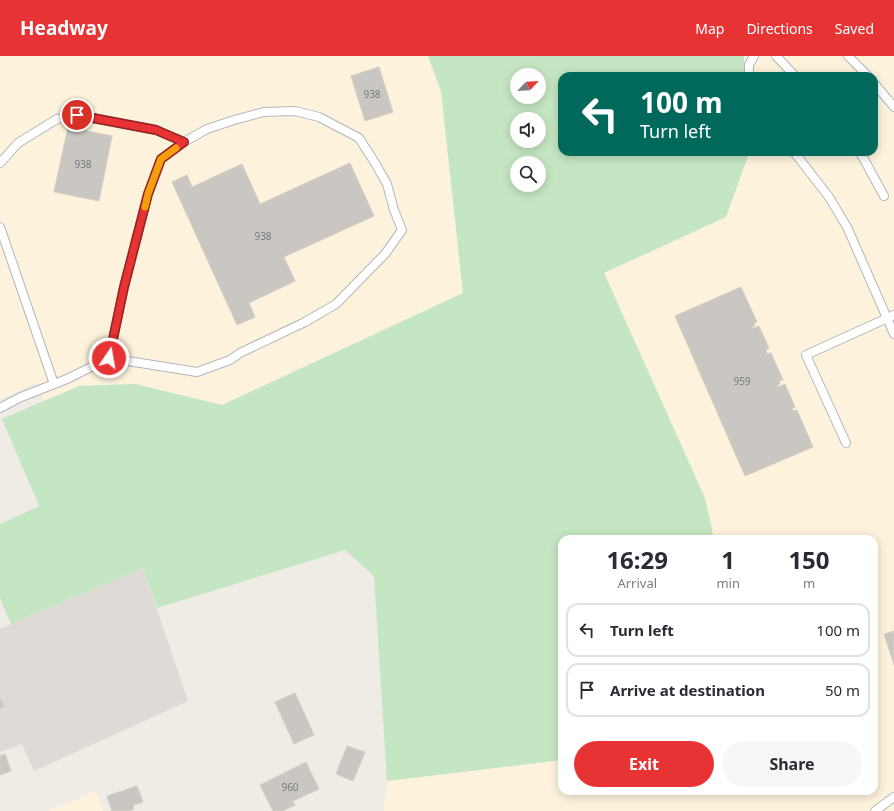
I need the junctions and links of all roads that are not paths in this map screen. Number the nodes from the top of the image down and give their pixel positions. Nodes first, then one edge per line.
1 (754, 56) edge
2 (776, 56) edge
3 (848, 56) edge
4 (749, 72) edge
5 (791, 72) edge
6 (864, 72) edge
7 (878, 88) edge
8 (894, 107) edge
9 (184, 142) junction
10 (797, 156) edge
11 (862, 156) edge
12 (0, 163) edge
13 (884, 196) dead end
14 (0, 227) edge
15 (890, 317) edge
16 (894, 334) edge
17 (109, 358) junction
18 (54, 384) junction
19 (0, 408) edge
20 (846, 444) dead end
21 (894, 797) edge
22 (875, 811) edge

1 - 4 lane
2 - 5 lane
3 - 6 lane
7 - 8 lane
9 - 12 lane
9 - 17 lane
9 - 17 lane
10 - 15 lane
11 - 13 lane
14 - 18 lane
15 - 16 lane
15 - 20 lane
17 - 18 lane
18 - 19 lane
21 - 22 lane

